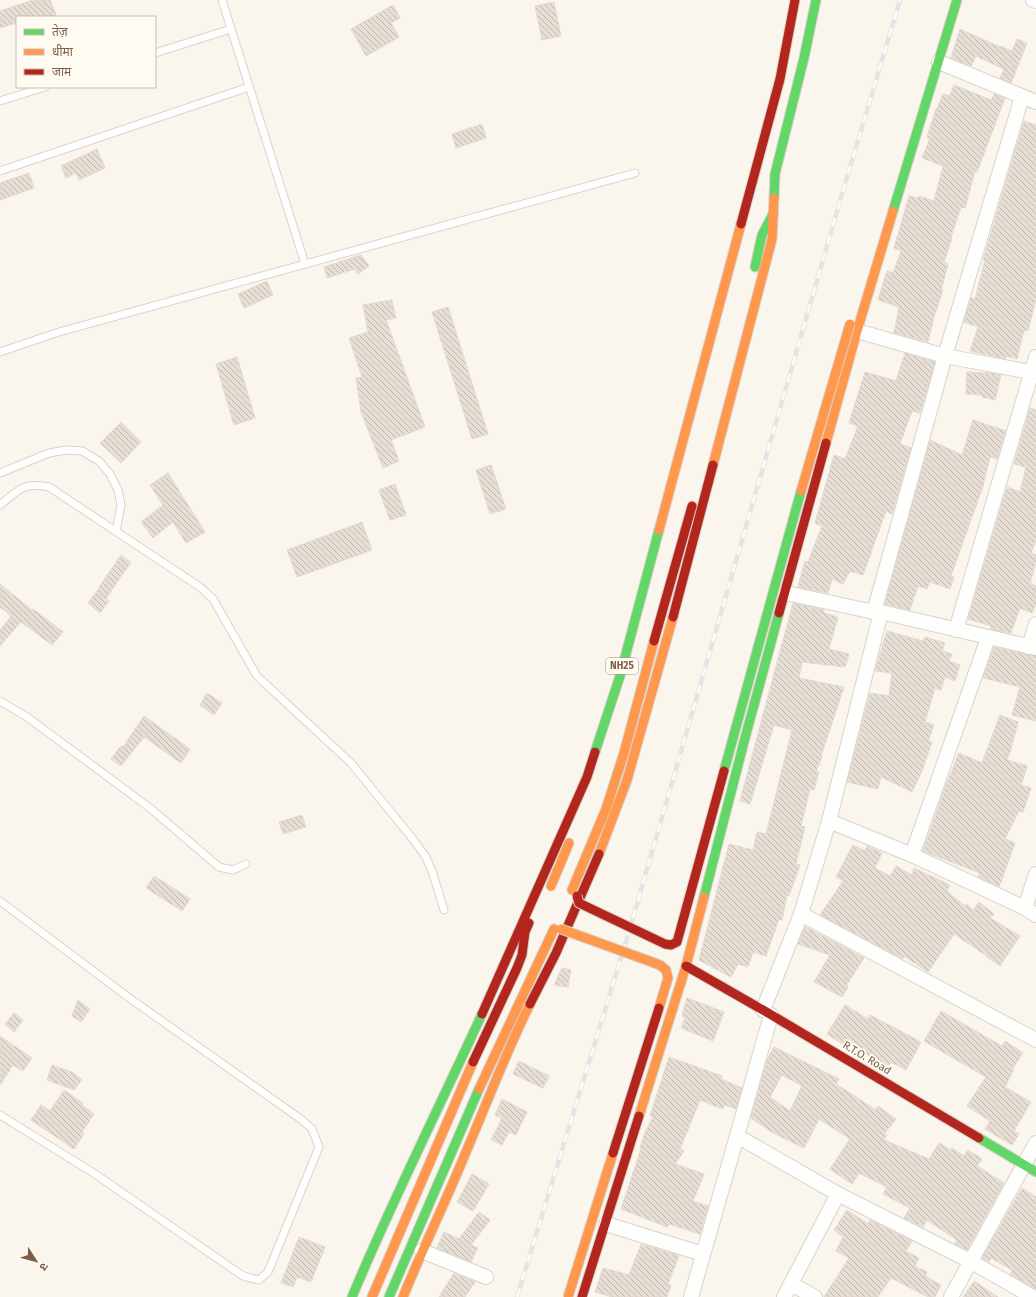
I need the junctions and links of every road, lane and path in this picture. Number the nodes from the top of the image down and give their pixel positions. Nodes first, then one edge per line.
1 (222, 0) edge
2 (795, 0) edge
3 (816, 0) edge
4 (958, 0) edge
5 (1033, 0) edge
6 (1036, 1) edge
7 (231, 29) junction
8 (156, 53) edge
9 (939, 62) junction
10 (249, 87) junction
11 (41, 88) edge
12 (1022, 97) junction
13 (0, 101) edge
14 (1036, 102) edge
15 (0, 171) edge
16 (635, 173) dead end
17 (744, 212) junction
18 (773, 214) junction
19 (305, 264) junction
20 (854, 327) junction
21 (0, 352) edge
22 (945, 356) junction
23 (1036, 357) edge
24 (1034, 372) edge
25 (0, 473) edge
26 (0, 505) edge
27 (116, 532) junction
28 (786, 593) junction
29 (877, 612) junction
30 (1036, 624) edge
31 (956, 630) junction
32 (988, 638) junction
33 (1033, 648) edge
34 (0, 701) edge
35 (584, 805) dead end
36 (829, 821) junction
37 (572, 834) dead end
38 (912, 855) junction
39 (246, 864) dead end
40 (1036, 874) edge
41 (562, 887) junction
42 (0, 901) edge
43 (579, 903) junction
44 (444, 910) dead end
45 (1030, 912) edge
46 (801, 914) junction
47 (554, 928) junction
48 (686, 966) junction
49 (767, 1012) junction
50 (1036, 1040) edge
51 (0, 1115) edge
52 (737, 1136) junction
53 (1036, 1143) edge
54 (1024, 1165) junction
55 (1036, 1172) edge
56 (838, 1194) junction
57 (606, 1224) junction
58 (422, 1251) junction
59 (703, 1254) junction
60 (970, 1261) junction
61 (486, 1277) dead end
62 (791, 1284) junction
63 (352, 1297) edge
64 (372, 1297) edge
65 (389, 1297) edge
66 (403, 1297) edge
67 (568, 1297) edge
68 (582, 1297) edge
69 (691, 1297) edge
70 (784, 1297) edge
71 (815, 1297) edge
72 (951, 1297) edge
73 (1033, 1297) edge

1 - 7 lane
2 - 17 street, NH25
3 - 18 street
4 - 9 street
5 - 6 street
7 - 8 lane
7 - 10 lane
9 - 12 street
9 - 20 street
10 - 15 lane
10 - 19 lane
11 - 13 lane
12 - 14 street
12 - 22 street
16 - 19 lane
17 - 35 street
17 - 63 street, NH25
18 - 41 street
18 - 58 street
19 - 21 lane
20 - 22 street
20 - 28 street
20 - 43 street, bridge
22 - 24 street
22 - 29 street
23 - 24 street
24 - 31 street
25 - 27 lane
26 - 27 lane
27 - 44 lane
28 - 29 street
28 - 48 street
29 - 31 street
29 - 36 street
30 - 33 street
31 - 32 street
32 - 33 street
32 - 38 street
34 - 39 lane
36 - 38 street
36 - 46 street
37 - 41 street
38 - 45 street
40 - 45 street
41 - 43 street, bridge
41 - 64 street
42 - 51 lane
43 - 47 street
46 - 49 street
46 - 50 street
47 - 65 street
47 - 67 street, bridge
48 - 49 street, R.T.O. Road
48 - 57 street
49 - 52 street
49 - 54 street, R.T.O. Road
52 - 56 street
52 - 59 street
53 - 54 street
54 - 55 street, R.T.O. Road
54 - 60 street
56 - 60 street
56 - 62 street
57 - 59 street
57 - 68 street
58 - 61 street
58 - 66 street
59 - 69 street
60 - 72 street
60 - 73 street
62 - 70 street
62 - 71 street

